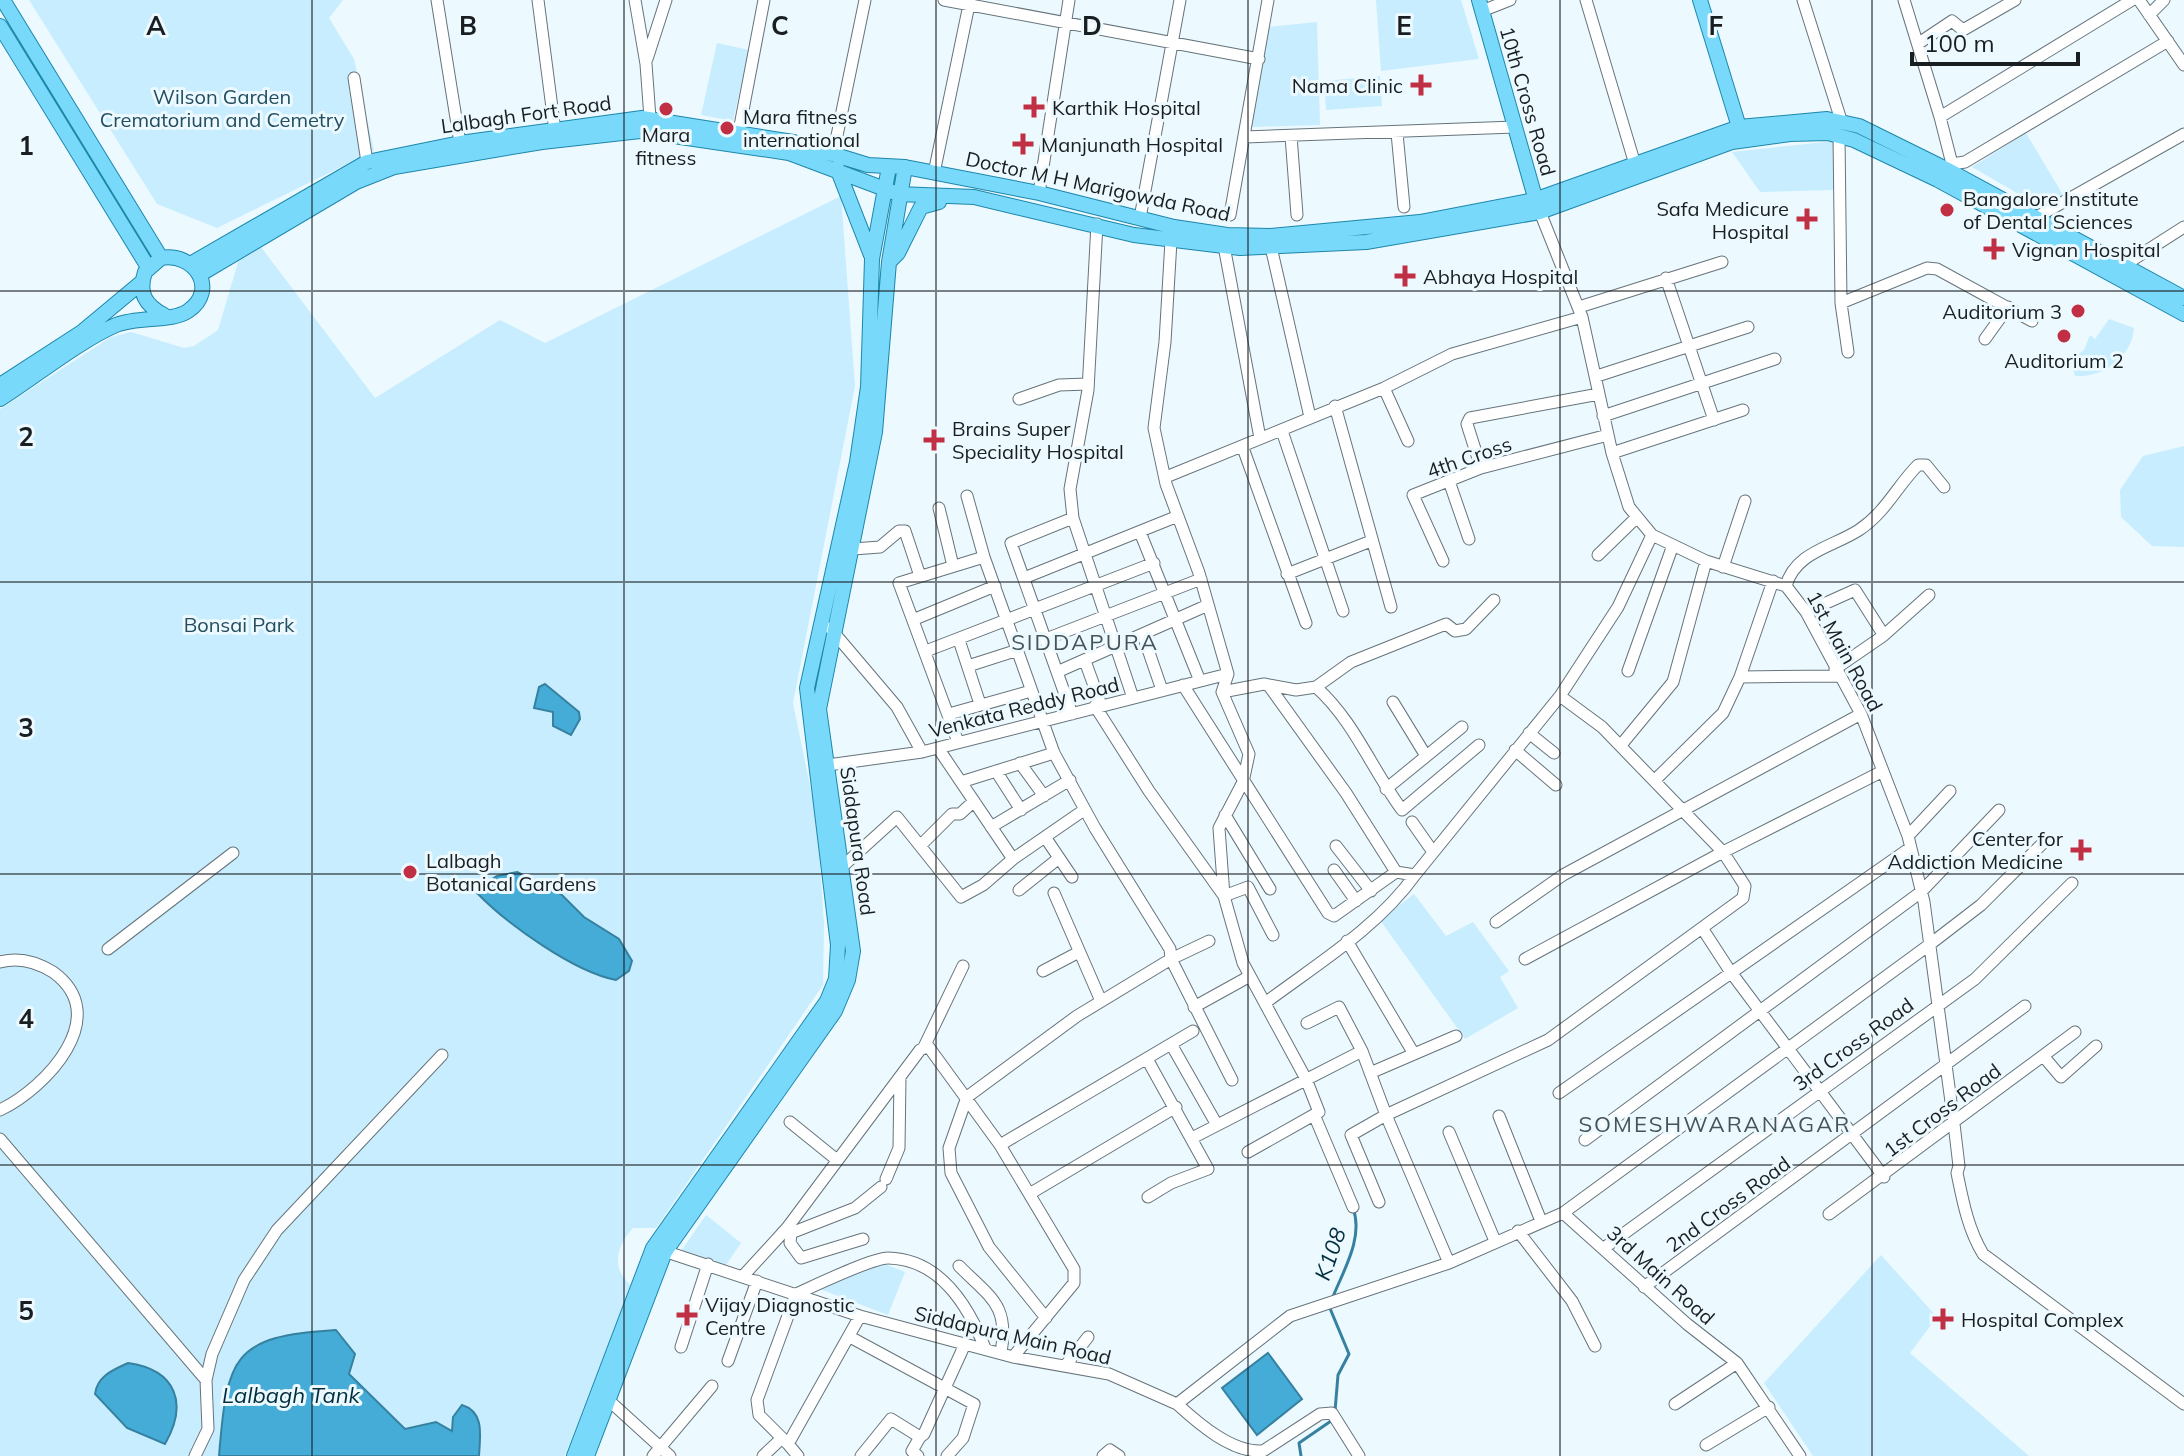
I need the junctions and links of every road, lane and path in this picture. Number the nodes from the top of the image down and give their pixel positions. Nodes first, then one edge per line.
1 (3, 0) edge
2 (437, 0) edge
3 (538, 0) edge
4 (635, 0) edge
5 (666, 0) edge
6 (764, 0) edge
7 (865, 0) edge
8 (944, 0) edge
9 (1069, 0) edge
10 (1180, 0) edge
11 (1268, 0) edge
12 (1510, 0) edge
13 (1586, 0) edge
14 (1700, 0) edge
15 (1803, 0) edge
16 (1904, 0) edge
17 (2015, 0) edge
18 (2132, 0) edge
19 (2139, 0) edge
20 (2164, 0) edge
21 (969, 2) edge
22 (1480, 6) edge
23 (2149, 15) junction
24 (1065, 20) junction
25 (0, 26) edge
26 (2168, 41) junction
27 (1919, 43) junction
28 (1172, 44) junction
29 (1259, 59) junction
30 (646, 64) junction
31 (2184, 65) edge
32 (354, 78) dead end
33 (1940, 117) junction
34 (650, 118) junction
35 (1515, 127) junction
36 (1739, 127) junction
37 (1840, 128) junction
38 (555, 131) junction
39 (739, 131) junction
40 (1397, 133) junction
41 (2184, 134) edge
42 (1291, 136) junction
43 (1245, 137) junction
44 (460, 143) junction
45 (1634, 161) junction
46 (367, 162) junction
47 (835, 162) junction
48 (889, 167) junction
49 (905, 167) junction
50 (1949, 167) junction
51 (934, 173) junction
52 (891, 192) junction
53 (1039, 193) junction
54 (974, 197) junction
55 (1537, 206) junction
56 (1404, 207) dead end
57 (1230, 215) dead end
58 (1297, 215) dead end
59 (1140, 218) junction
60 (2035, 218) junction
61 (1097, 224) junction
62 (2184, 227) edge
63 (1171, 241) junction
64 (1224, 246) junction
65 (1271, 247) junction
66 (872, 259) junction
67 (154, 262) junction
68 (889, 262) junction
69 (1722, 262) dead end
70 (2126, 264) junction
71 (196, 269) junction
72 (1666, 278) junction
73 (142, 282) junction
74 (2184, 298) edge
75 (1841, 303) junction
76 (2008, 307) junction
77 (1580, 312) junction
78 (2184, 314) edge
79 (164, 315) junction
80 (2032, 321) dead end
81 (1748, 327) dead end
82 (1985, 339) dead end
83 (1690, 345) junction
84 (1848, 352) dead end
85 (1775, 359) dead end
86 (1597, 376) junction
87 (1702, 383) junction
88 (1088, 384) junction
89 (0, 385) edge
90 (1384, 388) junction
91 (1599, 394) junction
92 (0, 399) edge
93 (1019, 399) dead end
94 (1335, 406) junction
95 (1743, 410) dead end
96 (1603, 416) junction
97 (1310, 417) junction
98 (1714, 420) junction
99 (1282, 431) junction
100 (1608, 435) junction
101 (1260, 438) junction
102 (1408, 441) dead end
103 (1243, 448) junction
104 (1612, 453) junction
105 (1481, 468) junction
106 (1166, 477) junction
107 (1449, 481) junction
108 (1944, 487) dead end
109 (967, 496) dead end
110 (1745, 501) dead end
111 (939, 508) dead end
112 (1178, 516) junction
113 (1073, 518) junction
114 (1636, 518) junction
115 (1140, 532) junction
116 (1652, 535) junction
117 (1469, 539) dead end
118 (1371, 541) junction
119 (1673, 545) junction
120 (853, 549) junction
121 (1084, 555) junction
122 (1598, 555) dead end
123 (984, 557) junction
124 (1324, 560) junction
125 (1443, 561) dead end
126 (1706, 561) junction
127 (1154, 563) junction
128 (953, 566) junction
129 (1723, 567) junction
130 (1287, 574) junction
131 (920, 576) junction
132 (1024, 578) junction
133 (1201, 579) junction
134 (1773, 581) junction
135 (995, 586) junction
136 (1786, 586) junction
137 (1095, 587) junction
138 (1164, 593) junction
139 (1929, 595) dead end
140 (1494, 600) dead end
141 (1208, 605) junction
142 (1391, 607) dead end
143 (1035, 609) junction
144 (1343, 611) dead end
145 (1806, 612) junction
146 (1103, 616) junction
147 (1009, 618) junction
148 (915, 619) junction
149 (1174, 620) junction
150 (1306, 623) dead end
151 (827, 626) junction
152 (1883, 634) junction
153 (1143, 635) junction
154 (1046, 639) junction
155 (959, 640) junction
156 (1115, 648) junction
157 (1018, 650) junction
158 (926, 651) junction
159 (1085, 661) junction
160 (968, 666) junction
161 (1628, 671) dead end
162 (1057, 672) junction
163 (1836, 672) junction
164 (1228, 674) junction
165 (1740, 677) junction
166 (1200, 681) junction
167 (1264, 684) junction
168 (1183, 685) junction
169 (1316, 687) junction
170 (1162, 690) junction
171 (1031, 691) junction
172 (1222, 692) junction
173 (1560, 696) junction
174 (1133, 698) junction
175 (1393, 702) dead end
176 (980, 704) junction
177 (1098, 706) junction
178 (949, 714) junction
179 (1072, 714) junction
180 (1861, 714) junction
181 (1042, 721) junction
182 (1462, 727) dead end
183 (1529, 733) junction
184 (958, 742) junction
185 (1479, 745) dead end
186 (1621, 745) junction
187 (938, 748) junction
188 (1515, 750) junction
189 (922, 752) junction
190 (1054, 753) junction
191 (1554, 753) dead end
192 (1426, 756) junction
193 (1020, 763) junction
194 (828, 765) junction
195 (996, 771) junction
196 (1883, 771) junction
197 (1070, 780) junction
198 (1655, 780) junction
199 (961, 782) junction
200 (1243, 782) junction
201 (1556, 785) dead end
202 (1386, 789) junction
203 (1950, 791) dead end
204 (1044, 796) junction
205 (974, 801) junction
206 (1684, 809) junction
207 (1021, 810) junction
208 (1084, 810) junction
209 (1999, 810) dead end
210 (1225, 815) junction
211 (1412, 822) dead end
212 (991, 827) junction
213 (1045, 837) junction
214 (2045, 841) dead end
215 (1909, 842) junction
216 (920, 846) junction
217 (1336, 846) dead end
218 (1433, 852) junction
219 (1723, 852) junction
220 (233, 853) dead end
221 (1059, 858) junction
222 (1013, 859) junction
223 (835, 867) junction
224 (1334, 870) dead end
225 (1396, 872) junction
226 (1415, 875) junction
227 (1072, 877) dead end
228 (2072, 883) dead end
229 (1270, 889) dead end
230 (1019, 890) dead end
231 (1371, 891) junction
232 (1921, 892) junction
233 (1054, 893) dead end
234 (1224, 896) junction
235 (1356, 901) junction
236 (1496, 922) dead end
237 (1702, 928) junction
238 (1273, 935) dead end
239 (1209, 941) dead end
240 (1347, 941) junction
241 (1929, 945) junction
242 (108, 949) dead end
243 (1079, 952) junction
244 (1171, 959) junction
245 (1525, 959) dead end
246 (0, 962) edge
247 (963, 966) dead end
248 (1043, 971) dead end
249 (1730, 971) junction
250 (1250, 976) junction
251 (1101, 1001) junction
252 (1265, 1003) junction
253 (2025, 1006) dead end
254 (1194, 1007) junction
255 (1936, 1007) junction
256 (1760, 1010) junction
257 (1307, 1023) dead end
258 (1193, 1031) dead end
259 (2075, 1032) dead end
260 (1456, 1036) dead end
261 (1171, 1044) dead end
262 (1787, 1046) junction
263 (2096, 1046) dead end
264 (924, 1047) junction
265 (1362, 1051) junction
266 (1414, 1054) junction
267 (442, 1055) dead end
268 (2044, 1057) junction
269 (1147, 1059) dead end
270 (1946, 1067) junction
271 (1370, 1073) junction
272 (900, 1077) junction
273 (1306, 1079) junction
274 (1232, 1080) dead end
275 (1819, 1092) junction
276 (1559, 1093) dead end
277 (967, 1097) junction
278 (1176, 1107) junction
279 (0, 1110) edge
280 (1386, 1115) junction
281 (1499, 1116) dead end
282 (1315, 1117) junction
283 (790, 1122) dead end
284 (1954, 1124) junction
285 (1217, 1125) junction
286 (1449, 1132) dead end
287 (1852, 1136) junction
288 (1194, 1137) junction
289 (0, 1139) edge
290 (1585, 1140) dead end
291 (1000, 1145) junction
292 (1248, 1152) dead end
293 (837, 1160) junction
294 (1959, 1166) junction
295 (1884, 1177) junction
296 (1031, 1193) junction
297 (1148, 1197) dead end
298 (1379, 1202) dead end
299 (1353, 1207) dead end
300 (1563, 1213) junction
301 (1829, 1214) dead end
302 (1541, 1221) junction
303 (1518, 1231) junction
304 (787, 1232) junction
305 (863, 1239) dead end
306 (1495, 1241) junction
307 (1604, 1248) junction
308 (659, 1250) junction
309 (1449, 1263) junction
310 (708, 1264) junction
311 (959, 1266) dead end
312 (744, 1275) junction
313 (757, 1281) junction
314 (1644, 1287) junction
315 (796, 1294) junction
316 (860, 1316) junction
317 (1046, 1318) junction
318 (850, 1337) junction
319 (1088, 1337) dead end
320 (965, 1344) junction
321 (1595, 1346) dead end
322 (681, 1347) dead end
323 (985, 1348) junction
324 (1001, 1353) junction
325 (1013, 1357) junction
326 (728, 1361) dead end
327 (1737, 1363) junction
328 (1065, 1366) junction
329 (206, 1380) junction
330 (712, 1386) dead end
331 (945, 1390) junction
332 (602, 1394) junction
333 (2184, 1398) edge
334 (1177, 1404) junction
335 (1675, 1404) dead end
336 (2184, 1404) edge
337 (1769, 1407) junction
338 (920, 1437) junction
339 (785, 1441) junction
340 (1706, 1445) dead end
341 (656, 1452) edge
342 (195, 1456) edge
343 (574, 1456) edge
344 (587, 1456) edge
345 (670, 1456) edge
346 (763, 1456) edge
347 (798, 1456) edge
348 (861, 1456) edge
349 (918, 1456) edge
350 (947, 1456) edge
351 (1103, 1456) edge
352 (1119, 1456) edge
353 (1359, 1456) edge
354 (1800, 1456) edge

1 - 67 main road
2 - 44 street
3 - 38 street
4 - 30 street
5 - 30 street
6 - 39 street
7 - 47 street
8 - 21 street
9 - 24 street
10 - 28 street
11 - 29 street
12 - 22 street
13 - 45 street
14 - 36 main road
15 - 37 street
16 - 27 street
17 - 27 street
18 - 33 street
19 - 23 street
20 - 23 street
21 - 24 street
21 - 51 street
22 - 35 main road, 10th Cross Road
23 - 26 street
24 - 28 street
24 - 53 street
25 - 67 main road
26 - 31 street
26 - 50 street
27 - 33 street
28 - 29 street
28 - 59 street
29 - 43 street
30 - 34 street
32 - 46 street
33 - 50 street
34 - 38 main road, Lalbagh Fort Road
34 - 39 main road, Lalbagh Fort Road
35 - 40 street
35 - 55 main road, 10th Cross Road
36 - 37 main road, Doctor M H Marigowda Road
36 - 45 main road, Doctor M H Marigowda Road
37 - 50 main road, Doctor M H Marigowda Road
37 - 55 main road, Doctor M H Marigowda Road
37 - 75 street
37 - 78 main road, Doctor M H Marigowda Road
38 - 44 main road, Lalbagh Fort Road
39 - 47 main road, Lalbagh Fort Road
40 - 42 street
40 - 56 street
41 - 60 street
42 - 43 street
42 - 58 street
43 - 57 street
44 - 46 main road, Lalbagh Fort Road
45 - 55 main road, Doctor M H Marigowda Road
46 - 71 main road, Lalbagh Fort Road
47 - 48 main road, Lalbagh Fort Road
47 - 52 main road, Lalbagh Fort Road
47 - 66 main road
47 - 71 main road, Lalbagh Fort Road
48 - 49 main road, Doctor M H Marigowda Road
48 - 52 main road
49 - 51 main road, Doctor M H Marigowda Road
49 - 52 main road, Siddapura Road
50 - 60 main road, Doctor M H Marigowda Road
51 - 53 main road, Doctor M H Marigowda Road
52 - 54 main road, Doctor M H Marigowda Road
52 - 66 main road
52 - 68 main road, Siddapura Road
53 - 59 main road, Doctor M H Marigowda Road
54 - 61 main road, Doctor M H Marigowda Road
54 - 68 main road
55 - 59 main road, Doctor M H Marigowda Road
55 - 65 main road, Doctor M H Marigowda Road
55 - 77 street, 1st Main Road
60 - 70 main road, Doctor M H Marigowda Road
61 - 63 main road, Doctor M H Marigowda Road
61 - 88 street
62 - 70 street
63 - 64 main road, Doctor M H Marigowda Road
63 - 106 street
64 - 65 main road, Doctor M H Marigowda Road
64 - 101 street
65 - 97 street
66 - 151 main road, Siddapura Road
67 - 71 main road
67 - 73 main road
68 - 120 main road, Siddapura Road
69 - 72 street
70 - 74 main road, Doctor M H Marigowda Road
71 - 79 main road
72 - 77 street
72 - 83 street
73 - 79 main road
73 - 89 main road
75 - 76 street
75 - 84 street
76 - 80 street
76 - 82 street
77 - 86 street, 1st Main Road
77 - 90 street
79 - 92 main road
81 - 83 street
83 - 86 street
83 - 87 street
85 - 87 street
86 - 91 street, 1st Main Road
87 - 96 street
87 - 98 street
88 - 93 street
88 - 113 street
90 - 94 street
90 - 102 street
91 - 96 street, 1st Main Road
91 - 105 street
94 - 97 street
94 - 118 street
95 - 98 street
96 - 100 street, 1st Main Road
97 - 99 street
98 - 104 street
99 - 101 street
99 - 124 street
100 - 104 street, 1st Main Road
100 - 105 street, 4th Cross
101 - 103 street
103 - 106 street
103 - 130 street
104 - 114 street, 1st Main Road
105 - 107 street, 4th Cross
106 - 112 street
107 - 117 street
107 - 125 street, 4th Cross
108 - 136 street
109 - 123 street
110 - 129 street
111 - 128 street
112 - 115 street
112 - 133 street
113 - 121 street
113 - 132 street
114 - 116 street, 1st Main Road
114 - 122 street
115 - 121 street
115 - 127 street
116 - 119 street, 1st Main Road
116 - 173 street
118 - 124 street
118 - 142 street
119 - 126 street, 1st Main Road
119 - 161 street
120 - 131 street
120 - 151 main road, Siddapura Road
121 - 132 street
121 - 137 street
123 - 128 street
123 - 135 street
124 - 130 street
124 - 144 street
126 - 129 street, 1st Main Road
126 - 186 street
127 - 137 street
127 - 138 street
128 - 131 street
129 - 134 street, 1st Main Road
130 - 150 street
131 - 148 street
132 - 143 street
133 - 138 street
133 - 141 street
134 - 136 street, 1st Main Road
134 - 165 street
135 - 147 street
135 - 148 street
136 - 145 street, 1st Main Road
137 - 143 street
137 - 146 street
138 - 146 street
138 - 149 street
139 - 152 street
140 - 169 street
141 - 149 street
141 - 164 street
143 - 147 street
143 - 154 street
145 - 152 street
145 - 163 street, 1st Main Road
146 - 154 street
146 - 156 street
147 - 155 street
147 - 157 street
148 - 158 street
149 - 153 street
149 - 166 street
151 - 189 street
151 - 194 main road, Siddapura Road
151 - 223 main road, Siddapura Road
152 - 163 street
153 - 156 street
153 - 170 street
154 - 162 street
155 - 158 street
155 - 160 street
156 - 159 street
156 - 174 street
157 - 160 street
157 - 171 street
158 - 178 street
159 - 162 street
159 - 177 street
160 - 176 street
162 - 179 street
163 - 165 street
163 - 180 street, 1st Main Road
164 - 166 street, Venkata Reddy Road
164 - 172 street
165 - 198 street
166 - 168 street, Venkata Reddy Road
167 - 169 street
167 - 172 street
167 - 225 street
168 - 170 street, Venkata Reddy Road
168 - 200 street
169 - 202 street
170 - 174 street, Venkata Reddy Road
171 - 176 street
171 - 181 street
172 - 200 street
173 - 183 street
173 - 186 street
174 - 177 street, Venkata Reddy Road
175 - 192 street
176 - 178 street
177 - 179 street, Venkata Reddy Road
177 - 234 street
178 - 184 street
179 - 181 street, Venkata Reddy Road
180 - 196 street, 1st Main Road
180 - 206 street
181 - 184 street, Venkata Reddy Road
181 - 190 street
182 - 192 street
183 - 188 street
183 - 191 street
184 - 187 street, Venkata Reddy Road
185 - 202 street
186 - 198 street
187 - 189 street, Venkata Reddy Road
187 - 199 street
188 - 201 street
188 - 218 street
189 - 194 street, Venkata Reddy Road
190 - 193 street
190 - 197 street
192 - 202 street
193 - 195 street
193 - 204 street
194 - 223 main road, Siddapura Road
195 - 199 street
195 - 207 street
196 - 215 street, 1st Main Road
196 - 219 street
197 - 204 street
197 - 208 street
198 - 206 street
199 - 205 street
200 - 210 street
200 - 235 street
203 - 215 street
204 - 207 street
205 - 212 street
205 - 216 street
206 - 219 street
206 - 236 street
207 - 212 street
208 - 213 street
208 - 244 street
209 - 232 street
210 - 229 street
210 - 234 street
211 - 218 street
212 - 222 street
213 - 221 street
213 - 222 street
214 - 241 street
215 - 232 street, 1st Main Road
215 - 249 street
216 - 222 street
216 - 223 street
217 - 231 street
218 - 226 street
219 - 237 street
219 - 245 street
220 - 242 street
221 - 227 street
221 - 230 street
223 - 308 main road, Siddapura Road
224 - 235 street
225 - 226 street
225 - 231 street
226 - 240 street
228 - 255 street, 3rd Cross Road
231 - 235 street
232 - 241 street, 1st Main Road
232 - 256 street
233 - 243 street
234 - 238 street
234 - 250 street
237 - 249 street
237 - 280 street
239 - 244 street
240 - 252 street
240 - 266 street
241 - 255 street, 1st Main Road
241 - 262 street
243 - 248 street
243 - 251 street
244 - 251 street
244 - 254 street
246 - 279 street
247 - 264 street
249 - 256 street
249 - 276 street
250 - 252 street
250 - 254 street
251 - 277 street
252 - 273 street
253 - 270 street, 2nd Cross Road
254 - 274 street
255 - 270 street, 1st Main Road
255 - 275 street, 3rd Cross Road
256 - 262 street
256 - 290 street
257 - 265 street
258 - 291 street
259 - 268 street, 1st Cross Road
260 - 266 street
261 - 285 street
262 - 275 street
262 - 300 street
263 - 268 street
264 - 272 street
264 - 277 street
265 - 271 street
265 - 273 street
266 - 271 street
267 - 329 street
268 - 284 street, 1st Cross Road
269 - 278 street
270 - 284 street, 1st Main Road
270 - 287 street, 2nd Cross Road
271 - 280 street
272 - 293 street
272 - 304 street
273 - 282 street
273 - 285 street
275 - 287 street
275 - 307 street, 3rd Cross Road
277 - 291 street
277 - 317 street
278 - 288 street
278 - 296 street
280 - 298 street
280 - 309 street
281 - 302 street
282 - 292 street
282 - 299 street
283 - 293 street
284 - 294 street, 1st Main Road
284 - 295 street, 1st Cross Road
285 - 288 street
286 - 306 street
287 - 295 street
287 - 314 street, 2nd Cross Road
288 - 297 street
289 - 329 street
291 - 296 street
293 - 304 street
294 - 333 street
294 - 336 street
295 - 301 street, 1st Cross Road
296 - 317 street
300 - 302 street
300 - 307 street, 3rd Main Road
302 - 303 street
303 - 306 street
303 - 321 street
304 - 305 street
304 - 312 street
306 - 309 street
307 - 314 street, 3rd Main Road
308 - 310 street, Siddapura Main Road
308 - 332 main road, Siddapura Road
309 - 334 street
310 - 312 street, Siddapura Main Road
310 - 322 street
311 - 324 street
312 - 313 street, Siddapura Main Road
313 - 315 street, Siddapura Main Road
313 - 326 street
314 - 327 street, 3rd Main Road
315 - 316 street, Siddapura Main Road
315 - 323 street
315 - 339 street
316 - 318 street
316 - 320 street, Siddapura Main Road
317 - 325 street
318 - 331 street
318 - 339 street
319 - 328 street
320 - 323 street, Siddapura Main Road
320 - 331 street
323 - 324 street, Siddapura Main Road
324 - 325 street, Siddapura Main Road
325 - 328 street, Siddapura Main Road
327 - 335 street
327 - 337 street, 3rd Main Road
328 - 334 street, Siddapura Main Road
329 - 342 street
330 - 341 street
331 - 338 street
331 - 350 street
332 - 341 street
332 - 343 main road, Siddapura Road
332 - 344 main road, Siddapura Road
334 - 353 street, Siddapura Main Road
337 - 340 street
337 - 354 street, 3rd Main Road
338 - 348 street
338 - 349 street
339 - 346 street
339 - 347 street
341 - 345 street
351 - 352 street

